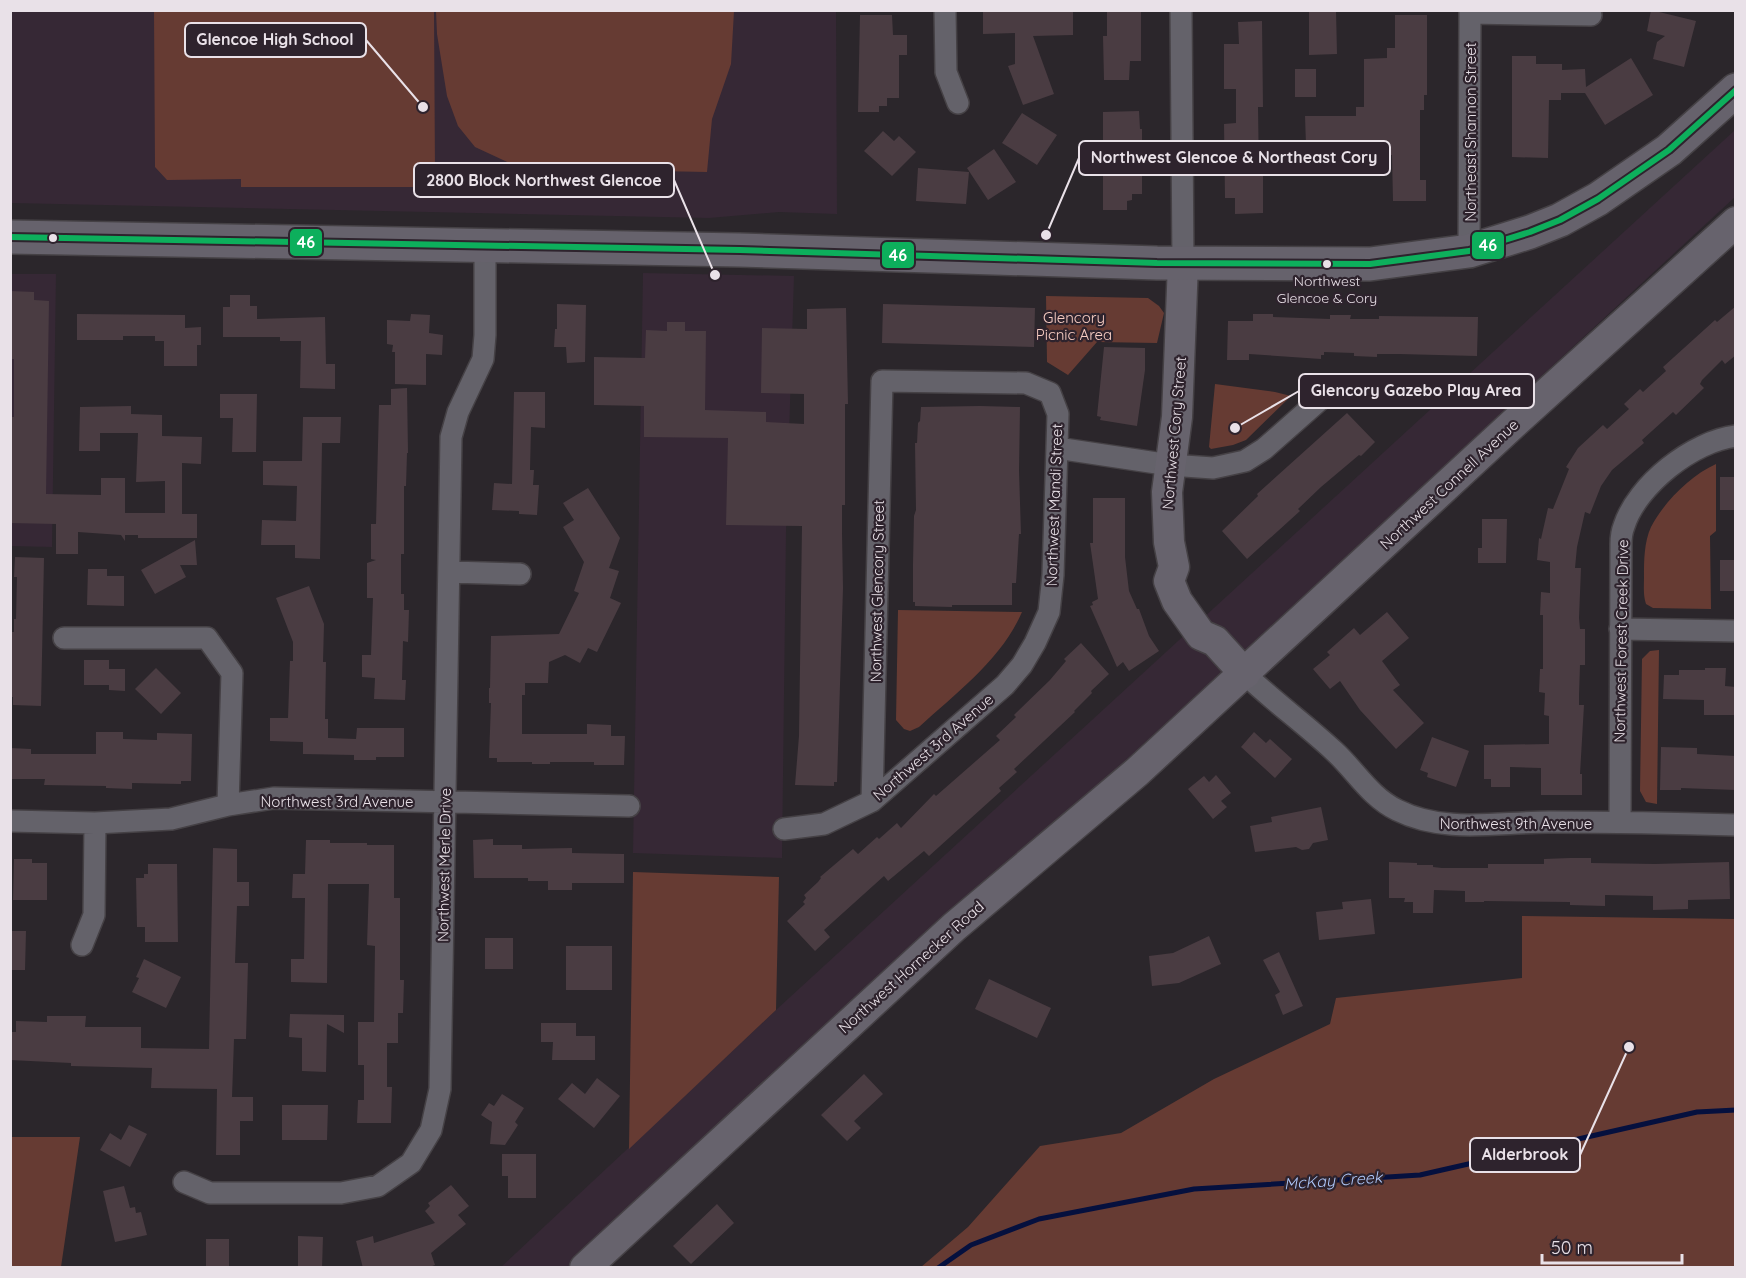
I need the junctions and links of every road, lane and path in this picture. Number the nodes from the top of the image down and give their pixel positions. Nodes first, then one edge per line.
1 (945, 10) edge
2 (1181, 10) edge
3 (1470, 12) edge
4 (1591, 15) dead end
5 (1736, 90) edge
6 (958, 103) dead end
7 (1736, 222) edge
8 (10, 237) edge
9 (485, 247) junction
10 (1469, 251) junction
11 (1183, 263) junction
12 (882, 381) joint
13 (1423, 391) dead end
14 (1736, 436) edge
15 (1057, 448) junction
16 (1170, 465) junction
17 (450, 572) junction
18 (520, 574) dead end
19 (1046, 618) joint
20 (1620, 629) junction
21 (1736, 631) edge
22 (64, 638) dead end
23 (1245, 674) junction
24 (872, 801) junction
25 (446, 802) junction
26 (228, 805) junction
27 (629, 806) dead end
28 (10, 821) edge
29 (1620, 822) junction
30 (95, 823) junction
31 (1736, 825) edge
32 (784, 829) dead end
33 (82, 945) dead end
34 (184, 1182) dead end
35 (585, 1268) edge

1 - 6 street
2 - 11 street
3 - 4 street, Northeast Shannon Street
3 - 10 street, Northeast Shannon Street
5 - 10 main road
7 - 23 street, Northwest Connell Avenue
8 - 9 main road
9 - 11 main road
9 - 17 street, Northwest Merle Drive
10 - 11 main road
11 - 16 street, Northwest Cory Street
12 - 15 street, Northwest Mandi Street
12 - 24 street, Northwest Glencory Street
13 - 16 street
14 - 20 street, Northwest Forest Creek Drive
15 - 16 street
15 - 19 street, Northwest Mandi Street
16 - 23 street, Northwest Cory Street
17 - 18 street
17 - 25 street, Northwest Merle Drive
19 - 24 street, Northwest 3rd Avenue
20 - 21 street
20 - 29 street, Northwest Forest Creek Drive
22 - 26 street
23 - 29 street, Northwest 9th Avenue
23 - 35 street, Northwest Hornecker Road
24 - 32 street, Northwest 3rd Avenue
25 - 26 street, Northwest 3rd Avenue
25 - 27 street, Northwest 3rd Avenue
25 - 34 street, Northwest Merle Drive
26 - 30 street, Northwest 3rd Avenue
28 - 30 street, Northwest 3rd Avenue
29 - 31 street, Northwest 9th Avenue
30 - 33 street

